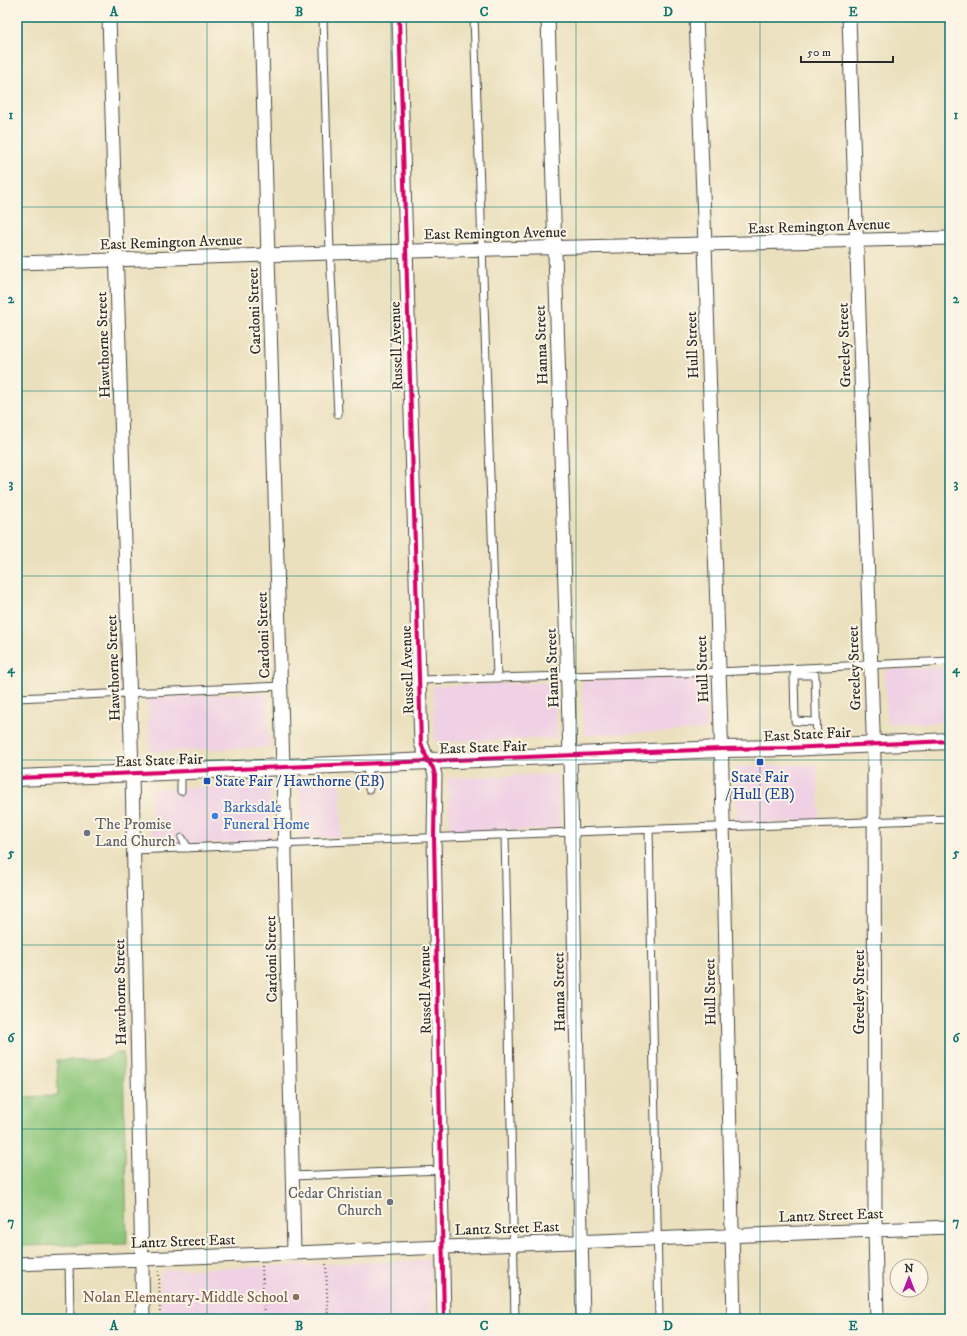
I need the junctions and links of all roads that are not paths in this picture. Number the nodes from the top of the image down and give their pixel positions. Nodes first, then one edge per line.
1 (109, 17) edge
2 (260, 17) edge
3 (323, 17) edge
4 (399, 17) edge
5 (474, 17) edge
6 (548, 17) edge
7 (696, 17) edge
8 (849, 17) edge
9 (950, 238) edge
10 (856, 240) junction
11 (705, 245) junction
12 (554, 248) junction
13 (482, 250) junction
14 (405, 251) junction
15 (330, 253) junction
16 (268, 256) junction
17 (116, 260) junction
18 (17, 263) edge
19 (338, 414) dead end
20 (950, 661) edge
21 (870, 665) junction
22 (718, 672) junction
23 (568, 675) junction
24 (497, 677) junction
25 (419, 680) junction
26 (281, 686) junction
27 (129, 694) junction
28 (17, 698) edge
29 (816, 722) junction
30 (950, 741) edge
31 (873, 744) junction
32 (817, 746) junction
33 (721, 749) junction
34 (570, 756) junction
35 (428, 761) junction
36 (368, 764) junction
37 (283, 767) junction
38 (181, 771) junction
39 (132, 773) junction
40 (17, 778) edge
41 (369, 789) dead end
42 (181, 791) dead end
43 (950, 819) edge
44 (875, 822) junction
45 (722, 827) junction
46 (649, 830) junction
47 (572, 832) junction
48 (505, 835) junction
49 (182, 838) dead end
50 (434, 838) junction
51 (285, 845) junction
52 (188, 848) junction
53 (133, 850) junction
54 (441, 1170) junction
55 (292, 1176) junction
56 (950, 1227) edge
57 (875, 1230) junction
58 (732, 1235) junction
59 (658, 1238) junction
60 (581, 1241) junction
61 (514, 1244) junction
62 (443, 1247) junction
63 (294, 1253) junction
64 (142, 1258) junction
65 (69, 1262) junction
66 (17, 1264) edge
67 (70, 1319) edge
68 (143, 1319) edge
69 (444, 1319) edge
70 (515, 1319) edge
71 (583, 1319) edge
72 (659, 1319) edge
73 (734, 1319) edge
74 (877, 1319) edge

1 - 17 street, Hawthorne Street
2 - 16 street, Cardoni Street
3 - 15 lane
4 - 14 street, Russell Avenue
5 - 13 lane
6 - 12 street, Hanna Street
7 - 11 street, Hull Street
8 - 10 street, Greeley Street
9 - 10 street, East Remington Avenue
10 - 11 street, East Remington Avenue
10 - 21 street, Greeley Street
11 - 12 street, East Remington Avenue
11 - 22 street, Hull Street
12 - 13 street, East Remington Avenue
12 - 23 street, Hanna Street
13 - 14 street, East Remington Avenue
13 - 24 lane
14 - 15 street, East Remington Avenue
14 - 25 street, Russell Avenue
15 - 16 street, East Remington Avenue
15 - 19 lane
16 - 17 street, East Remington Avenue
16 - 26 street, Cardoni Street
17 - 18 street, East Remington Avenue
17 - 27 street, Hawthorne Street
20 - 21 lane
21 - 22 lane
21 - 31 street, Greeley Street
22 - 23 lane
22 - 33 street, Hull Street
23 - 24 lane
23 - 34 street, Hanna Street
24 - 25 lane
25 - 35 street, Russell Avenue
26 - 27 lane
26 - 37 street, Cardoni Street
27 - 28 lane
27 - 39 street, Hawthorne Street
29 - 29 lane
29 - 32 lane
30 - 31 street, East State Fair
31 - 32 street, East State Fair
31 - 44 street, Greeley Street
32 - 33 street, East State Fair
33 - 34 street, East State Fair
33 - 45 street, Hull Street
34 - 35 street, East State Fair
34 - 47 street, Hanna Street
35 - 36 street, East State Fair
35 - 50 street, Russell Avenue
36 - 37 street, East State Fair
36 - 41 lane
37 - 38 street, East State Fair
37 - 51 street, Cardoni Street
38 - 39 street, East State Fair
38 - 42 lane
39 - 40 street, East State Fair
39 - 53 street, Hawthorne Street
43 - 44 lane
44 - 45 lane
44 - 57 street, Greeley Street
45 - 46 lane
45 - 58 street, Hull Street
46 - 47 lane
46 - 59 lane
47 - 48 lane
47 - 60 street, Hanna Street
48 - 50 lane
48 - 61 lane
49 - 52 lane
50 - 51 lane
50 - 54 street, Russell Avenue
51 - 52 lane
51 - 55 street, Cardoni Street
52 - 53 lane
53 - 64 street, Hawthorne Street
54 - 55 lane
54 - 62 street, Russell Avenue
55 - 63 street, Cardoni Street
56 - 57 street, Lantz Street East
57 - 58 street, Lantz Street East
57 - 74 street, Greeley Street
58 - 59 street, Lantz Street East
58 - 73 street, Hull Street
59 - 60 street, Lantz Street East
59 - 72 lane
60 - 61 street, Lantz Street East
60 - 71 street, Hanna Street
61 - 62 street, Lantz Street East
61 - 70 lane
62 - 63 street, Lantz Street East
62 - 69 street, Russell Avenue
63 - 64 street, Lantz Street East
64 - 65 street, Lantz Street East
64 - 68 street, Hawthorne Street
65 - 66 street, Lantz Street East
65 - 67 lane

